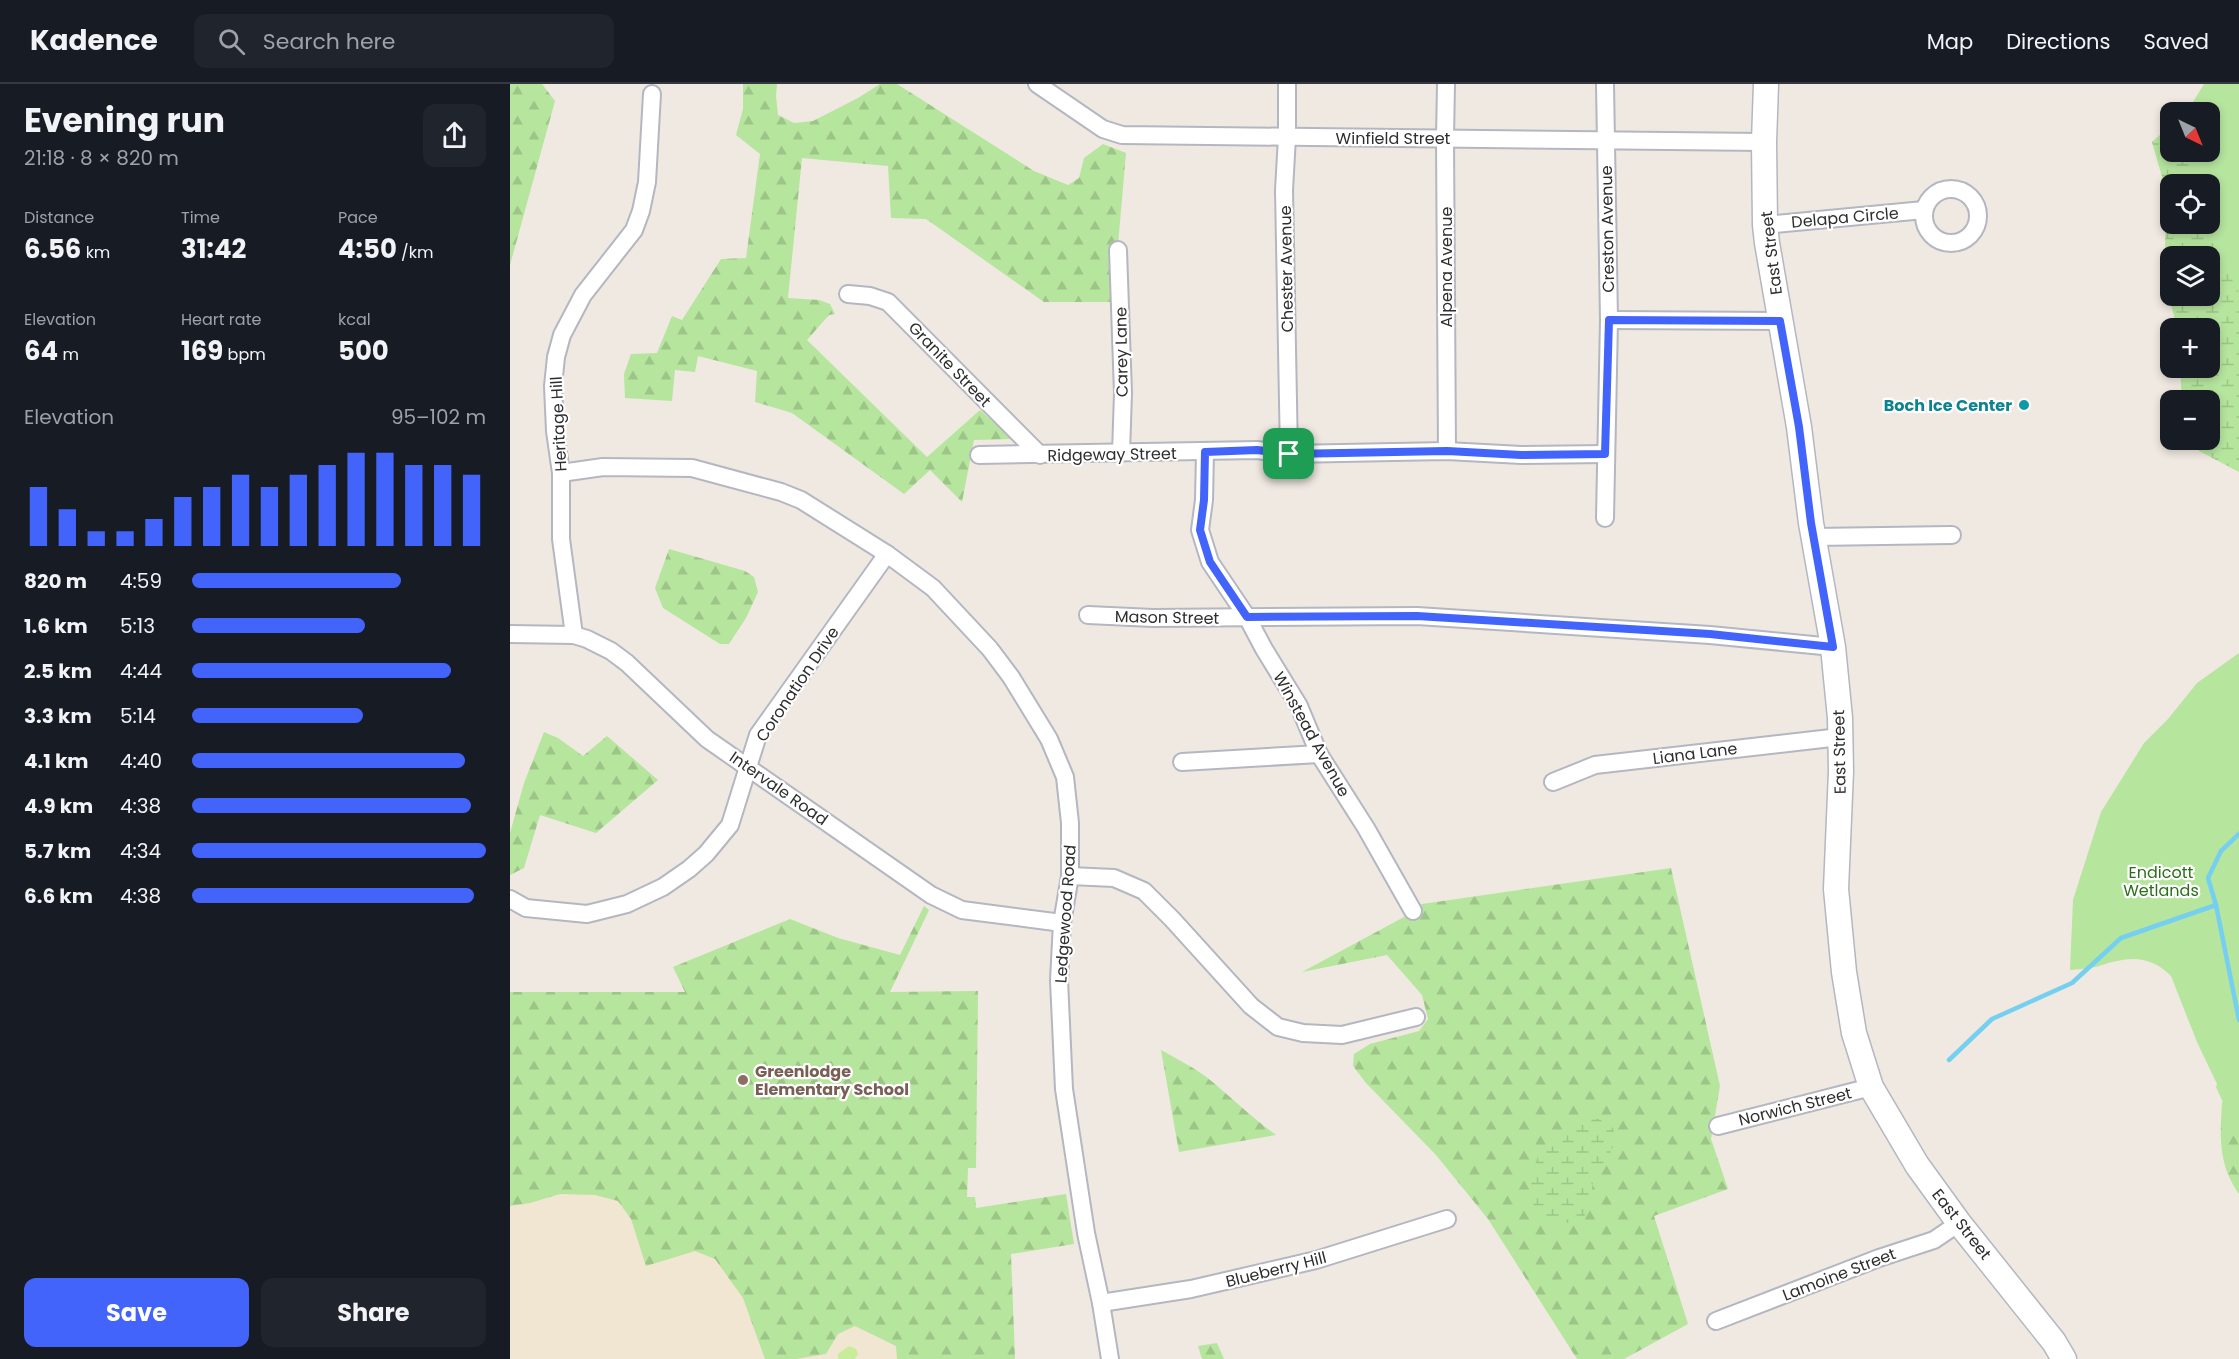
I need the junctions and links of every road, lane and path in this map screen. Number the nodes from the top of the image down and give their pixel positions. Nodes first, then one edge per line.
1 (1038, 84) edge
2 (1287, 84) edge
3 (1446, 84) edge
4 (1605, 84) edge
5 (1766, 84) edge
6 (652, 94) dead end
7 (1287, 137) junction
8 (1445, 138) junction
9 (1605, 140) junction
10 (1764, 142) junction
11 (1924, 210) dead end
12 (1765, 225) junction
13 (1118, 250) dead end
14 (848, 294) dead end
15 (1609, 320) junction
16 (1780, 321) junction
17 (1447, 451) junction
18 (1205, 452) junction
19 (1121, 453) junction
20 (1289, 454) junction
21 (1605, 454) junction
22 (979, 455) dead end
23 (1040, 455) junction
24 (561, 473) junction
25 (1605, 518) dead end
26 (1952, 536) dead end
27 (1814, 537) junction
28 (887, 554) junction
29 (1088, 615) dead end
30 (1247, 617) junction
31 (510, 634) edge
32 (574, 635) junction
33 (1833, 647) junction
34 (1840, 737) junction
35 (1319, 754) junction
36 (1182, 762) dead end
37 (748, 767) junction
38 (1553, 782) dead end
39 (1070, 876) junction
40 (510, 899) edge
41 (1413, 911) dead end
42 (1062, 922) junction
43 (1416, 1017) dead end
44 (1872, 1087) junction
45 (1718, 1126) dead end
46 (1447, 1219) dead end
47 (1959, 1223) junction
48 (1101, 1303) junction
49 (1716, 1321) dead end
50 (1110, 1359) edge
51 (2064, 1359) edge

1 - 7 street, Winfield Street
2 - 7 street, Chester Avenue
3 - 8 street, Alpena Avenue
4 - 9 street, Creston Avenue
5 - 10 main road, East Street
6 - 24 street, Heritage Hill
7 - 8 street, Winfield Street
7 - 20 street, Chester Avenue
8 - 9 street, Winfield Street
8 - 17 street, Alpena Avenue
9 - 10 street, Winfield Street
9 - 15 street, Creston Avenue
10 - 12 main road, East Street
11 - 12 street, Delapa Circle
12 - 16 main road, East Street
13 - 19 street, Carey Lane
14 - 23 street, Granite Street
15 - 16 street
15 - 21 street, Creston Avenue
16 - 27 main road, East Street
17 - 20 street, Ridgeway Street
17 - 21 street, Ridgeway Street
18 - 19 street, Ridgeway Street
18 - 20 street, Ridgeway Street
18 - 30 street, Winstead Avenue
19 - 23 street, Ridgeway Street
21 - 25 street, Creston Avenue
22 - 23 street, Ridgeway Street
24 - 28 street, Ledgewood Road
24 - 32 street, Heritage Hill
26 - 27 street
27 - 33 main road, East Street
28 - 37 street, Coronation Drive
28 - 39 street, Ledgewood Road
29 - 30 street, Mason Street
30 - 33 street, Mason Street
30 - 35 street, Winstead Avenue
31 - 32 street, Intervale Road
32 - 37 street, Intervale Road
33 - 34 main road, East Street
34 - 38 street, Liana Lane
34 - 44 main road, East Street
35 - 36 street
35 - 41 street, Winstead Avenue
37 - 40 street, Coronation Drive
37 - 42 street, Intervale Road
39 - 42 street, Ledgewood Road
39 - 43 street
42 - 48 street, Ledgewood Road
44 - 45 street, Norwich Street
44 - 47 main road, East Street
46 - 48 street, Blueberry Hill
47 - 49 street, Lamoine Street
47 - 51 main road, East Street
48 - 50 street, Ledgewood Road

